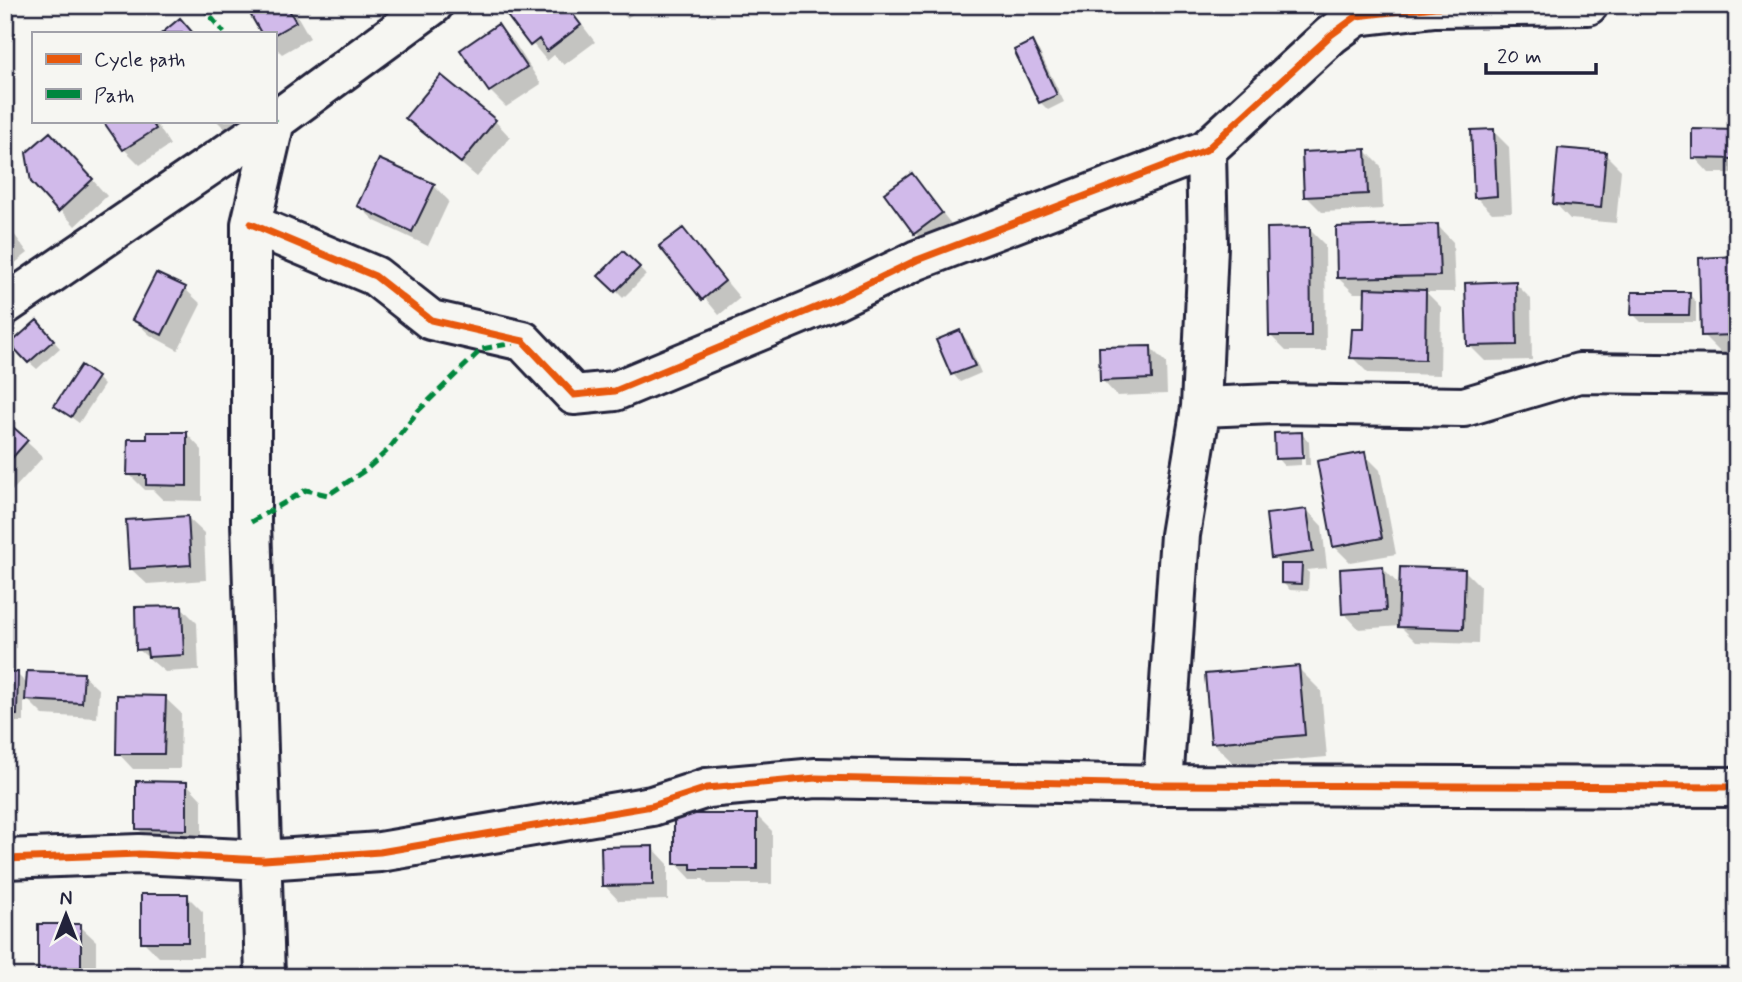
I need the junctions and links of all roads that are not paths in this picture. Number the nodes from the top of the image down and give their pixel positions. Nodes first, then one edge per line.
1 (433, 5) edge
2 (1588, 5) edge
3 (276, 120) edge
4 (274, 122) edge
5 (275, 122) edge
6 (1206, 150) junction
7 (251, 224) junction
8 (5, 305) edge
9 (1737, 375) edge
10 (1200, 407) junction
11 (1163, 785) junction
12 (1737, 787) edge
13 (5, 859) edge
14 (264, 860) junction
15 (265, 977) edge

1 - 3 street
2 - 6 street
4 - 8 street
5 - 7 street
6 - 7 street
6 - 10 street
7 - 14 street
9 - 10 street
10 - 11 street
11 - 12 street
11 - 14 street
13 - 14 street
14 - 15 street

